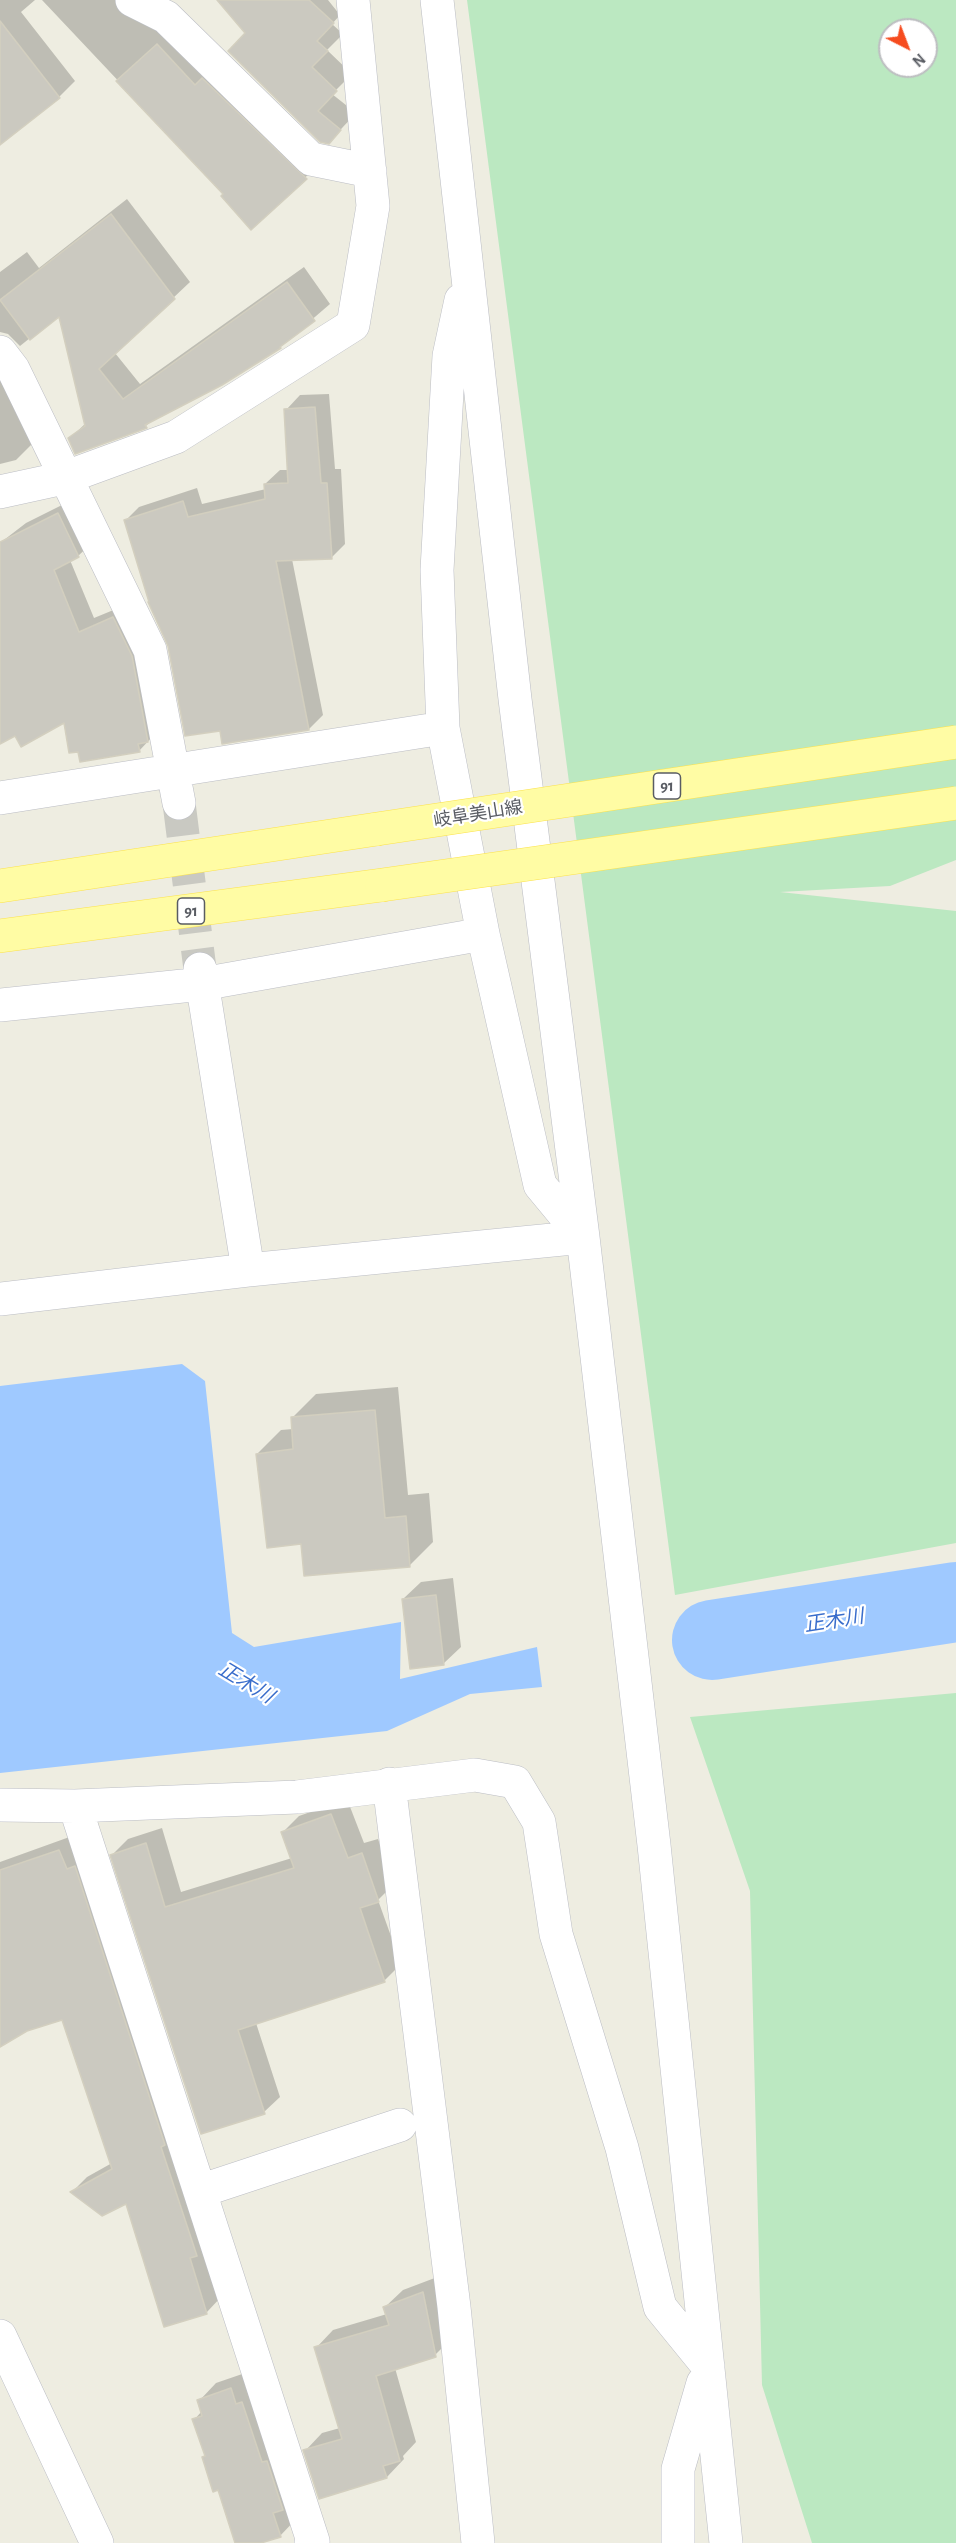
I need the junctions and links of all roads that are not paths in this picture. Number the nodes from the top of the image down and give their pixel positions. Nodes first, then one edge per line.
1 (132, 0) edge
2 (353, 0) edge
3 (437, 0) edge
4 (370, 171) junction
5 (467, 270) junction
6 (0, 352) edge
7 (64, 478) junction
8 (0, 492) edge
9 (443, 728) junction
10 (956, 742) edge
11 (174, 771) junction
12 (0, 798) edge
13 (956, 802) edge
14 (179, 803) tunnel mouth
15 (0, 886) edge
16 (483, 934) junction
17 (0, 936) edge
18 (201, 977) junction
19 (0, 1005) edge
20 (583, 1237) junction
21 (248, 1270) junction
22 (0, 1299) edge
23 (389, 1784) junction
24 (0, 1805) edge
25 (75, 1806) junction
26 (400, 2125) dead end
27 (200, 2191) junction
28 (0, 2336) edge
29 (708, 2366) junction
30 (97, 2543) edge
31 (311, 2543) edge
32 (478, 2543) edge
33 (678, 2543) edge
34 (726, 2543) edge

1 - 4 street
2 - 4 street
3 - 5 street
4 - 7 street
5 - 9 street
5 - 20 street
6 - 7 street
7 - 8 street
7 - 11 street
9 - 11 street
9 - 16 street
10 - 15 main road, 岐阜美山線 / 91, bridge
11 - 12 street
11 - 14 street
13 - 17 main road, 91, bridge
16 - 18 street
16 - 20 street
18 - 19 street
18 - 21 street
20 - 21 street
20 - 29 street
21 - 22 street
23 - 25 street
23 - 29 street
23 - 32 street
24 - 25 street
25 - 27 street
26 - 27 street
27 - 31 street
28 - 30 street
29 - 33 street
29 - 34 street

